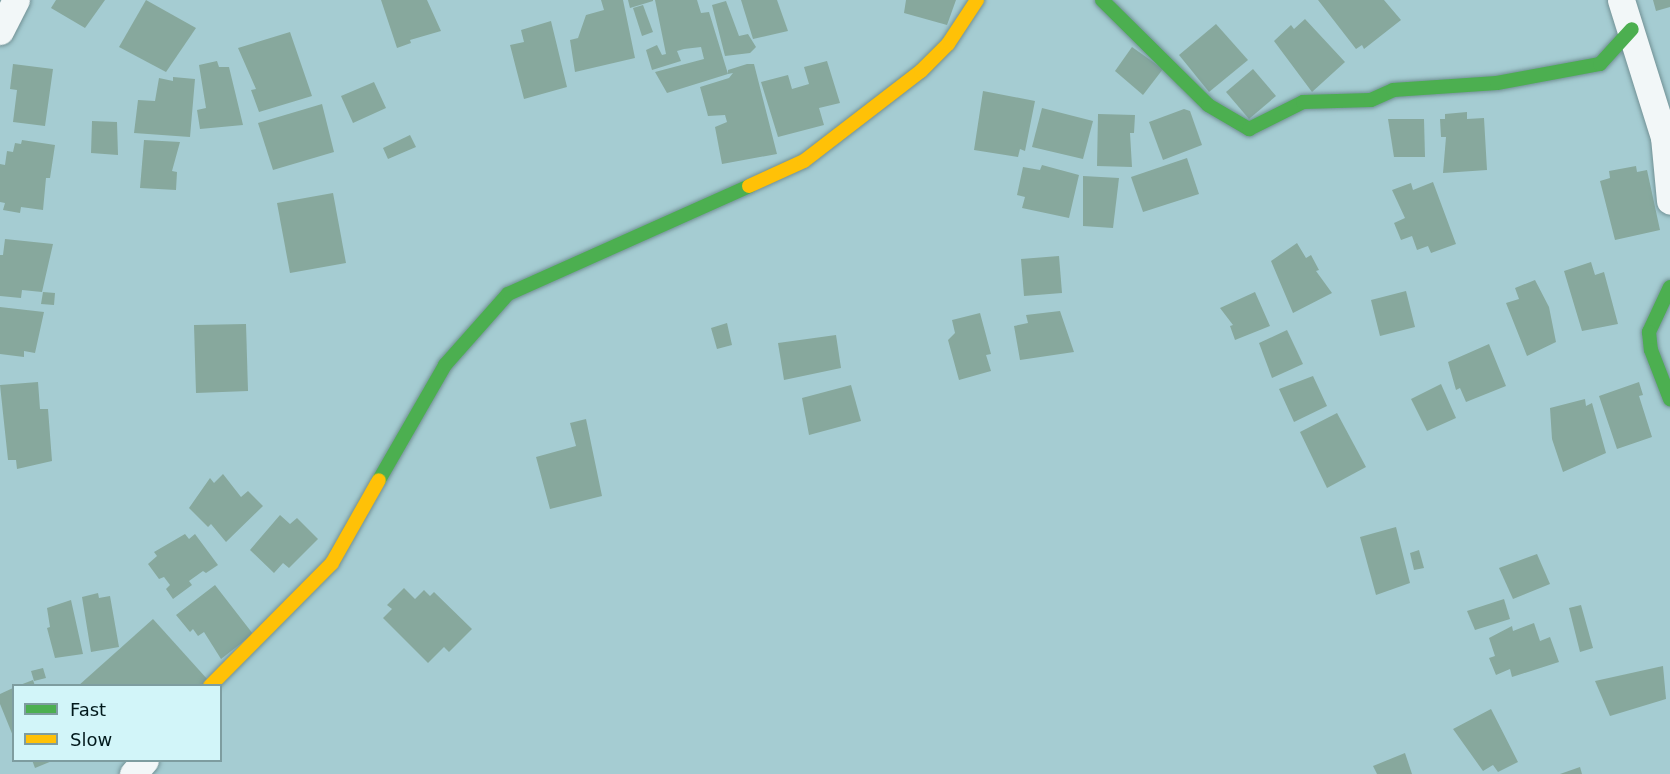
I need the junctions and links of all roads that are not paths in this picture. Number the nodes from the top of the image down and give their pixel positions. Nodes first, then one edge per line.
1 (16, 0) edge
2 (977, 0) edge
3 (1102, 0) edge
4 (1621, 0) edge
5 (1632, 29) junction
6 (0, 31) edge
7 (1667, 138) edge
8 (1670, 201) edge
9 (1670, 286) edge
10 (1670, 399) edge
11 (212, 684) edge
12 (143, 762) edge
13 (133, 774) edge

1 - 6 street
2 - 11 street
3 - 5 street
4 - 5 street
5 - 7 street
7 - 8 street
9 - 10 street
12 - 13 street

